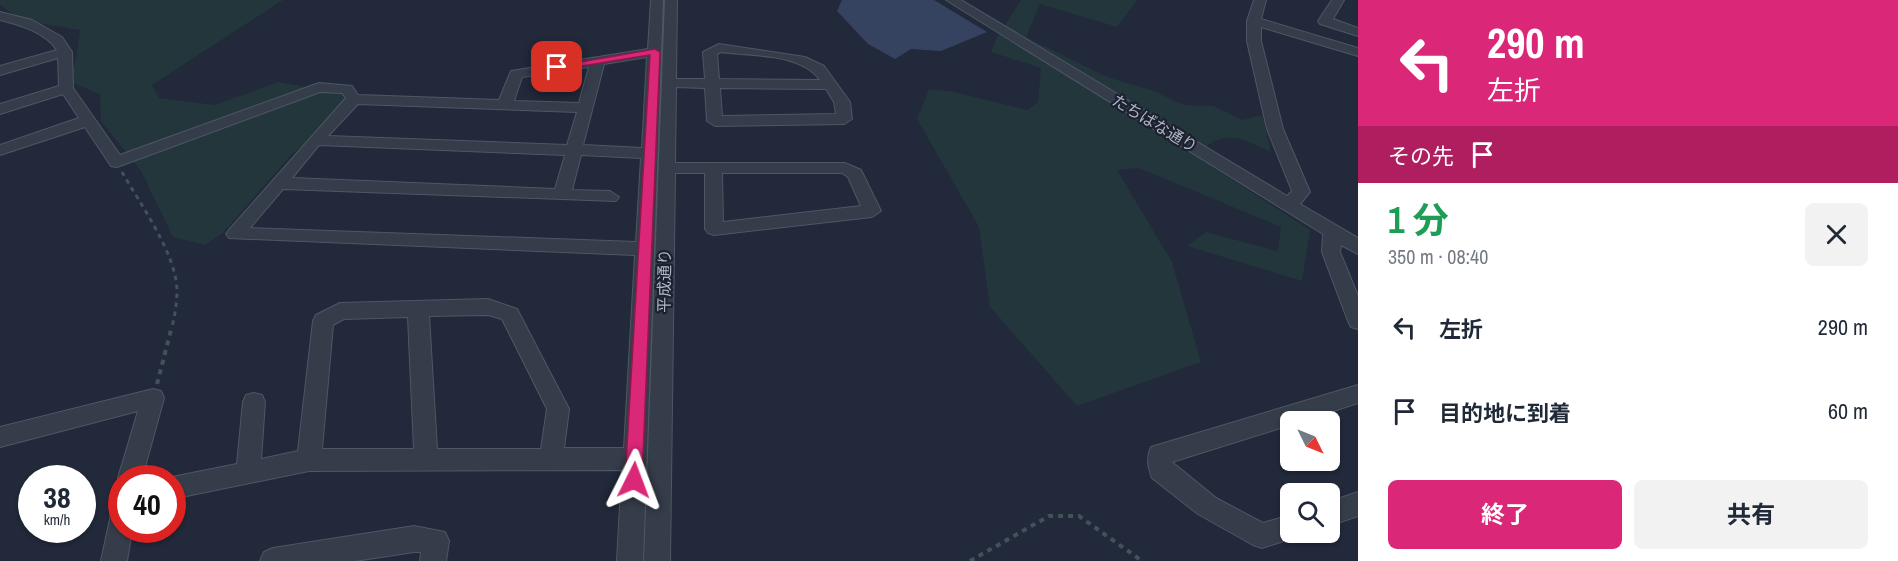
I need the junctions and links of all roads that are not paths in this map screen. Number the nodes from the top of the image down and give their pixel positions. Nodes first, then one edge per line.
1 (657, 0) edge
2 (671, 0) edge
3 (952, 0) edge
4 (1260, 0) edge
5 (1338, 0) edge
6 (0, 16) edge
7 (1254, 21) junction
8 (1358, 32) edge
9 (65, 52) junction
10 (655, 52) junction
11 (1358, 52) edge
12 (598, 61) junction
13 (0, 71) edge
14 (669, 83) junction
15 (713, 84) junction
16 (829, 85) junction
17 (66, 88) junction
18 (354, 99) junction
19 (506, 105) junction
20 (585, 108) junction
21 (0, 109) edge
22 (90, 120) junction
23 (315, 140) junction
24 (0, 150) edge
25 (573, 150) junction
26 (650, 153) junction
27 (667, 168) junction
28 (714, 168) junction
29 (278, 183) junction
30 (562, 195) junction
31 (610, 197) dead end
32 (1289, 205) junction
33 (1332, 231) junction
34 (1358, 247) edge
35 (645, 249) junction
36 (418, 309) junction
37 (1358, 321) edge
38 (1358, 394) edge
39 (254, 402) dead end
40 (0, 437) edge
41 (551, 459) junction
42 (635, 459) junction
43 (309, 460) junction
44 (426, 460) junction
45 (133, 465) edge
46 (248, 473) junction
47 (186, 485) edge
48 (1358, 504) edge
49 (1340, 510) edge
50 (1280, 530) edge
51 (117, 543) edge
52 (114, 561) edge
53 (273, 561) edge
54 (433, 561) edge
55 (630, 561) edge
56 (657, 561) edge

1 - 10 street, 平成通り
2 - 14 street, 平成通り
3 - 32 street, たちばな通り
4 - 7 street
5 - 8 street
6 - 9 street
7 - 11 street
7 - 32 street
9 - 13 street
9 - 17 street
10 - 12 street
10 - 26 street, 平成通り
12 - 19 street
12 - 20 street
14 - 15 street
14 - 27 street, 平成通り
15 - 16 street
15 - 16 street
15 - 16 street
17 - 21 street
17 - 22 street
18 - 19 street
18 - 22 street
18 - 23 street
19 - 20 street
20 - 25 street
22 - 24 street
23 - 25 street
23 - 29 street
25 - 26 street
25 - 30 street
26 - 35 street, 平成通り
27 - 28 street
27 - 56 street, 平成通り
28 - 28 street
29 - 30 street
29 - 35 street
30 - 31 street
32 - 33 street, たちばな通り
33 - 34 street, たちばな通り
33 - 37 street
35 - 42 street, 平成通り
36 - 41 street
36 - 43 street
36 - 44 street
38 - 50 street
39 - 46 street
40 - 45 street
41 - 42 street
41 - 44 street
42 - 55 street, 平成通り
43 - 44 street
43 - 46 street
46 - 47 street
48 - 49 street
51 - 52 street
53 - 54 street

